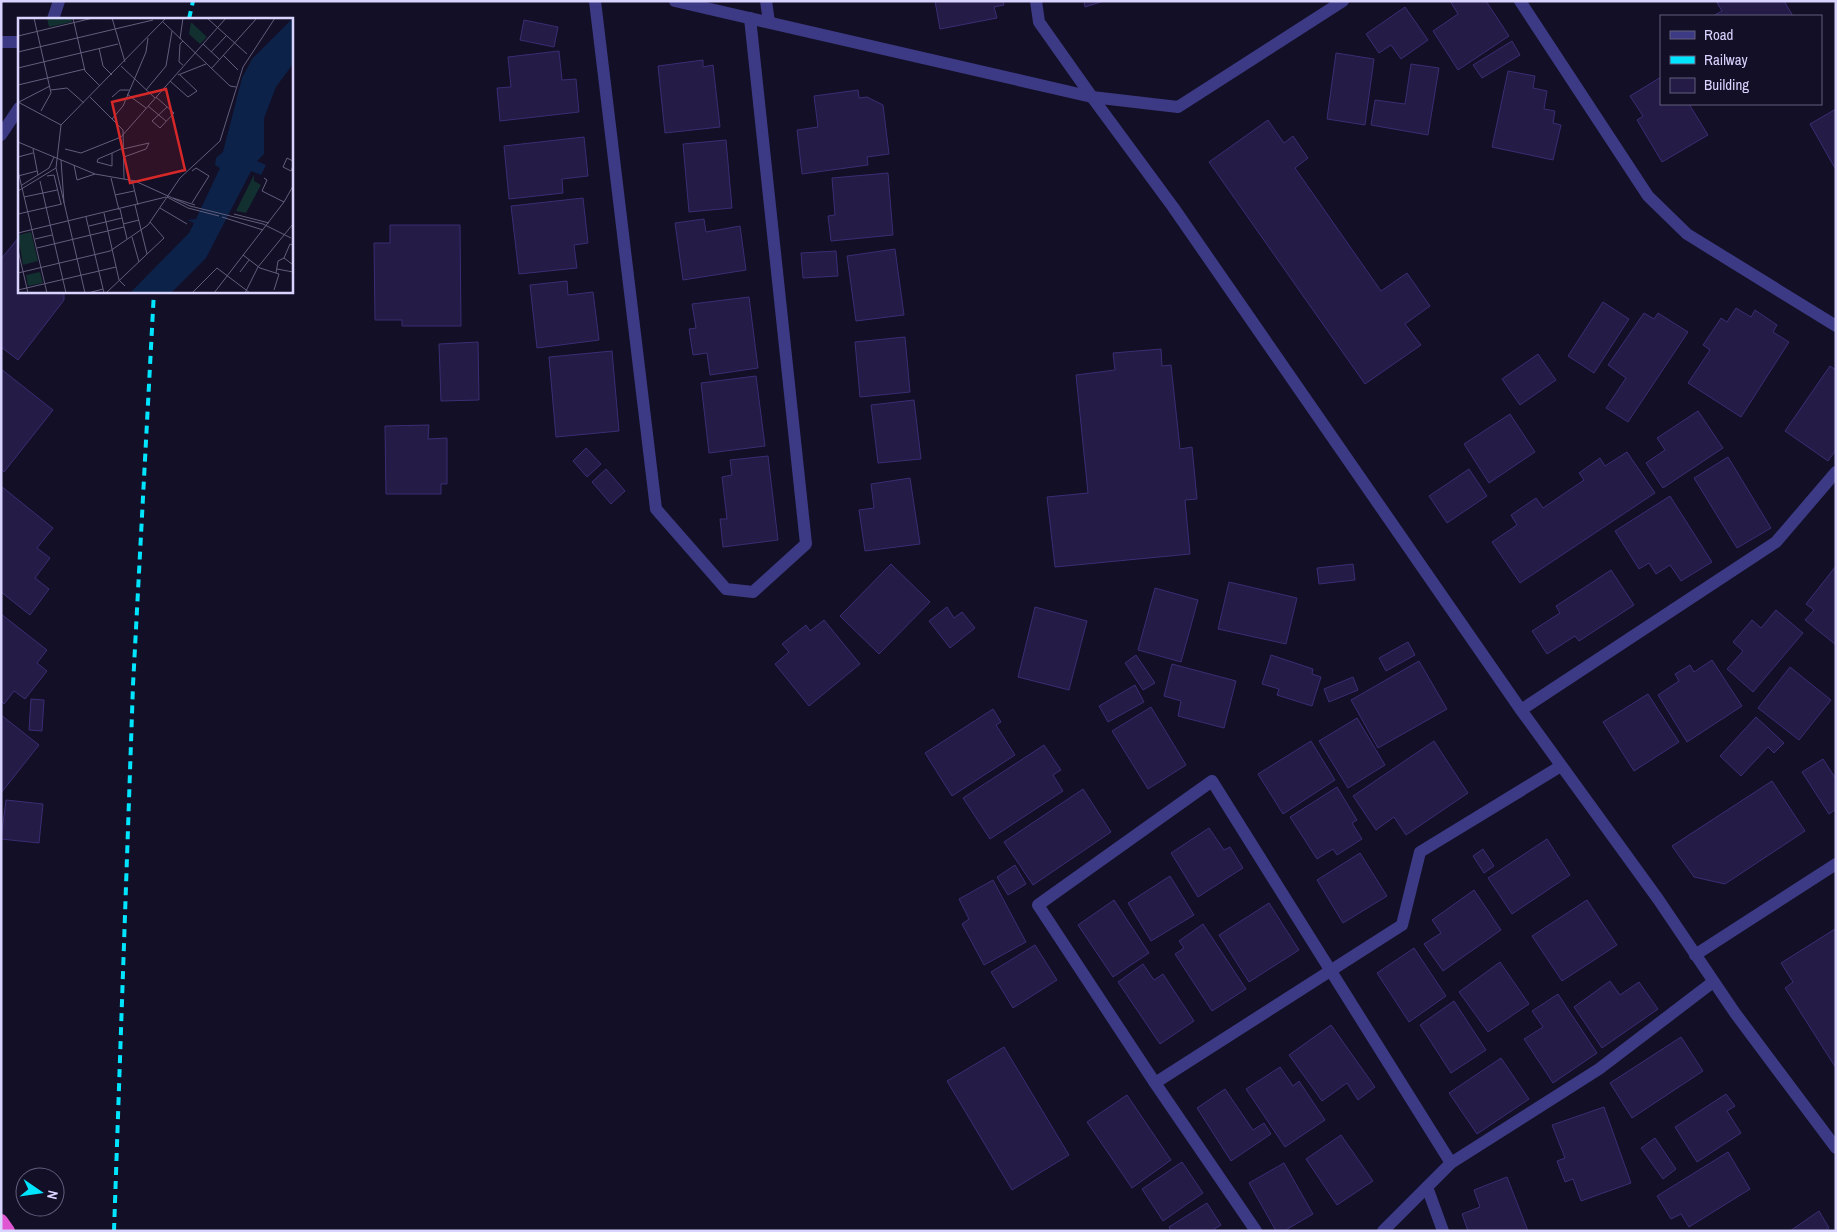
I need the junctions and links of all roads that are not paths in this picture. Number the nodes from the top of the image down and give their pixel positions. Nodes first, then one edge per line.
1 (59, 1) edge
2 (595, 1) edge
3 (676, 1) edge
4 (766, 1) edge
5 (1036, 1) edge
6 (1343, 1) edge
7 (1520, 1) edge
8 (53, 18) edge
9 (750, 18) junction
10 (769, 22) junction
11 (1, 42) edge
12 (18, 42) edge
13 (1092, 97) junction
14 (18, 110) edge
15 (1, 135) edge
16 (1836, 326) edge
17 (1836, 472) edge
18 (1522, 710) junction
19 (1561, 766) junction
20 (1836, 864) edge
21 (1696, 955) junction
22 (1330, 970) junction
23 (1714, 982) junction
24 (1155, 1083) junction
25 (1836, 1148) edge
26 (1451, 1163) junction
27 (1427, 1187) junction
28 (1, 1221) edge
29 (8, 1231) edge
30 (1256, 1231) edge
31 (1383, 1231) edge
32 (1443, 1231) edge

1 - 8 street
2 - 9 street
3 - 9 street
4 - 10 street
5 - 13 street
6 - 13 street
7 - 16 street
9 - 10 street
10 - 13 street
11 - 12 street
13 - 18 street
14 - 15 street
17 - 18 street
18 - 19 street
19 - 21 street
19 - 22 street
20 - 21 street
21 - 23 street
22 - 24 street
22 - 24 street
22 - 26 street
23 - 25 street
23 - 26 street
24 - 30 street
26 - 27 street
27 - 31 street
27 - 32 street
28 - 29 highway

